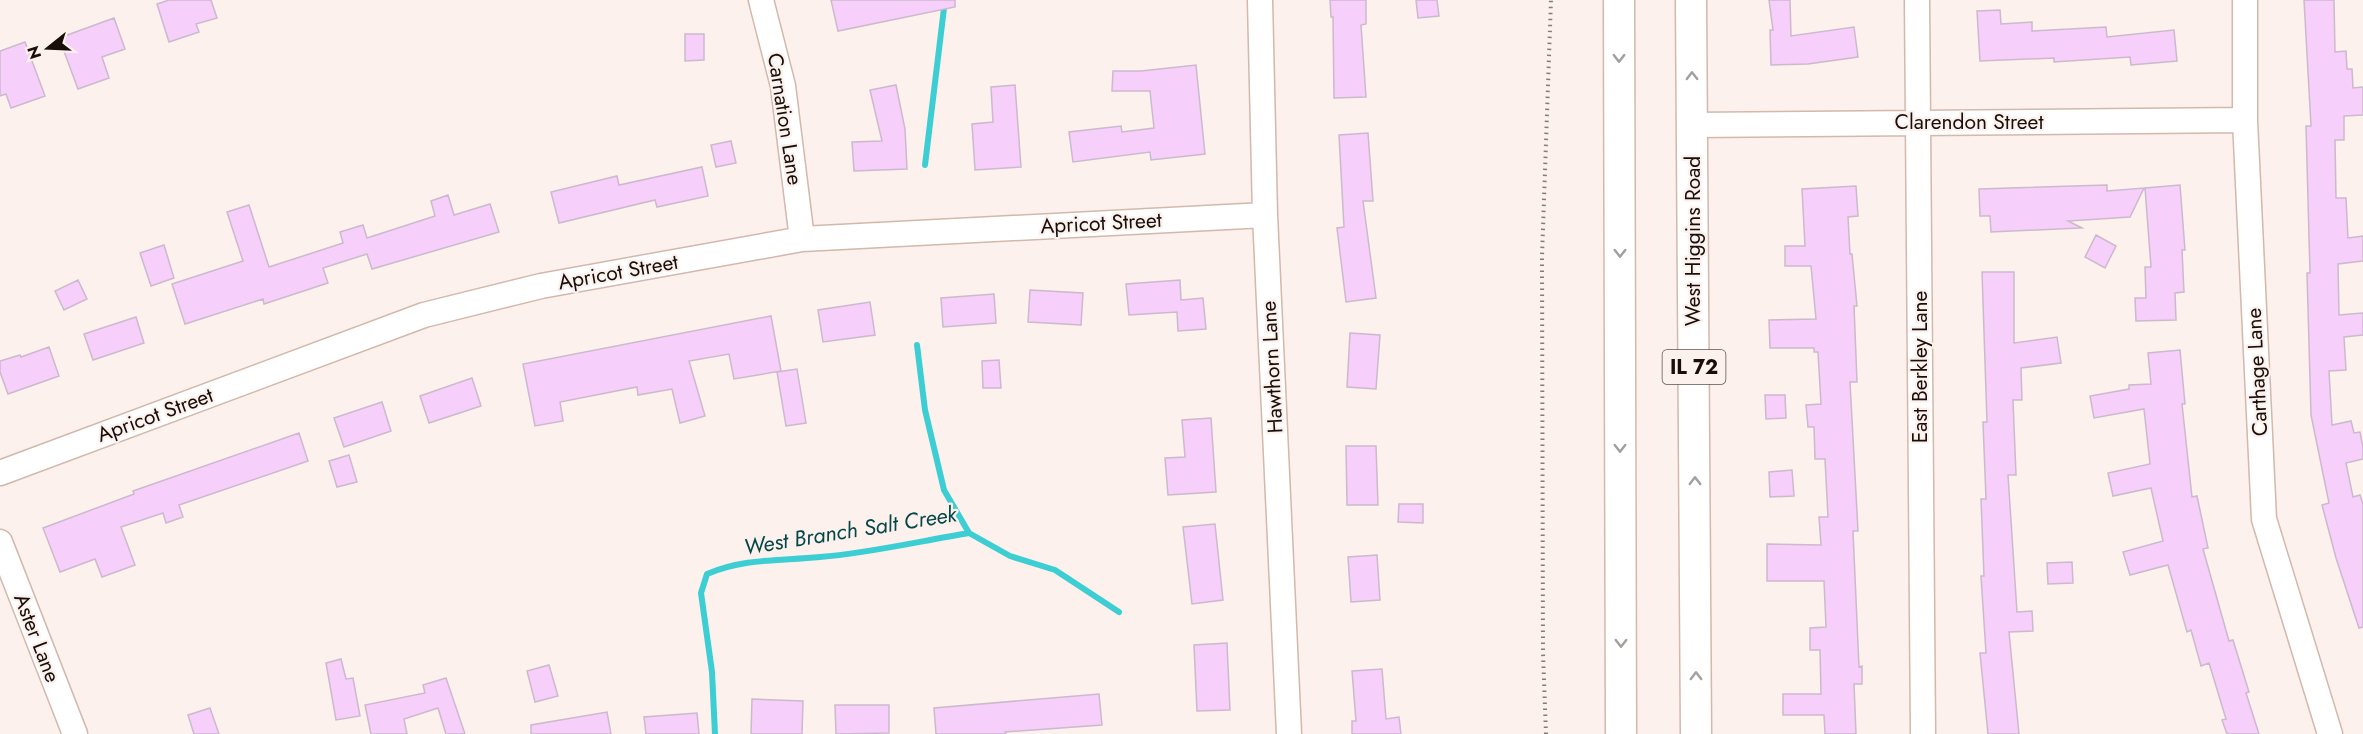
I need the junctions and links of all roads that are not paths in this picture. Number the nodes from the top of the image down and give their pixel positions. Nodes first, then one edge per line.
1 (761, 0) edge
2 (1260, 0) edge
3 (1619, 0) edge
4 (1691, 0) edge
5 (1917, 0) edge
6 (2245, 0) edge
7 (2245, 120) junction
8 (1918, 123) junction
9 (1693, 125) junction
10 (1265, 214) junction
11 (802, 239) junction
12 (0, 472) edge
13 (0, 542) edge
14 (75, 734) edge
15 (1289, 734) edge
16 (1621, 734) edge
17 (1696, 734) edge
18 (1923, 734) edge
19 (2331, 734) edge

1 - 11 street, Carnation Lane
2 - 10 street, Hawthorn Lane
3 -> 16 main road
9 -> 4 main road, West Higgins Road / IL 72
5 - 8 street, East Berkley Lane
6 - 7 street, Carthage Lane
7 - 8 street, Clarendon Street
7 - 19 street, Carthage Lane
8 - 9 street, Clarendon Street
8 - 18 street, East Berkley Lane
17 -> 9 main road, West Higgins Road / IL 72
10 - 11 street, Apricot Street
10 - 15 street, Hawthorn Lane
11 - 12 street, Apricot Street
13 - 14 street, Aster Lane

